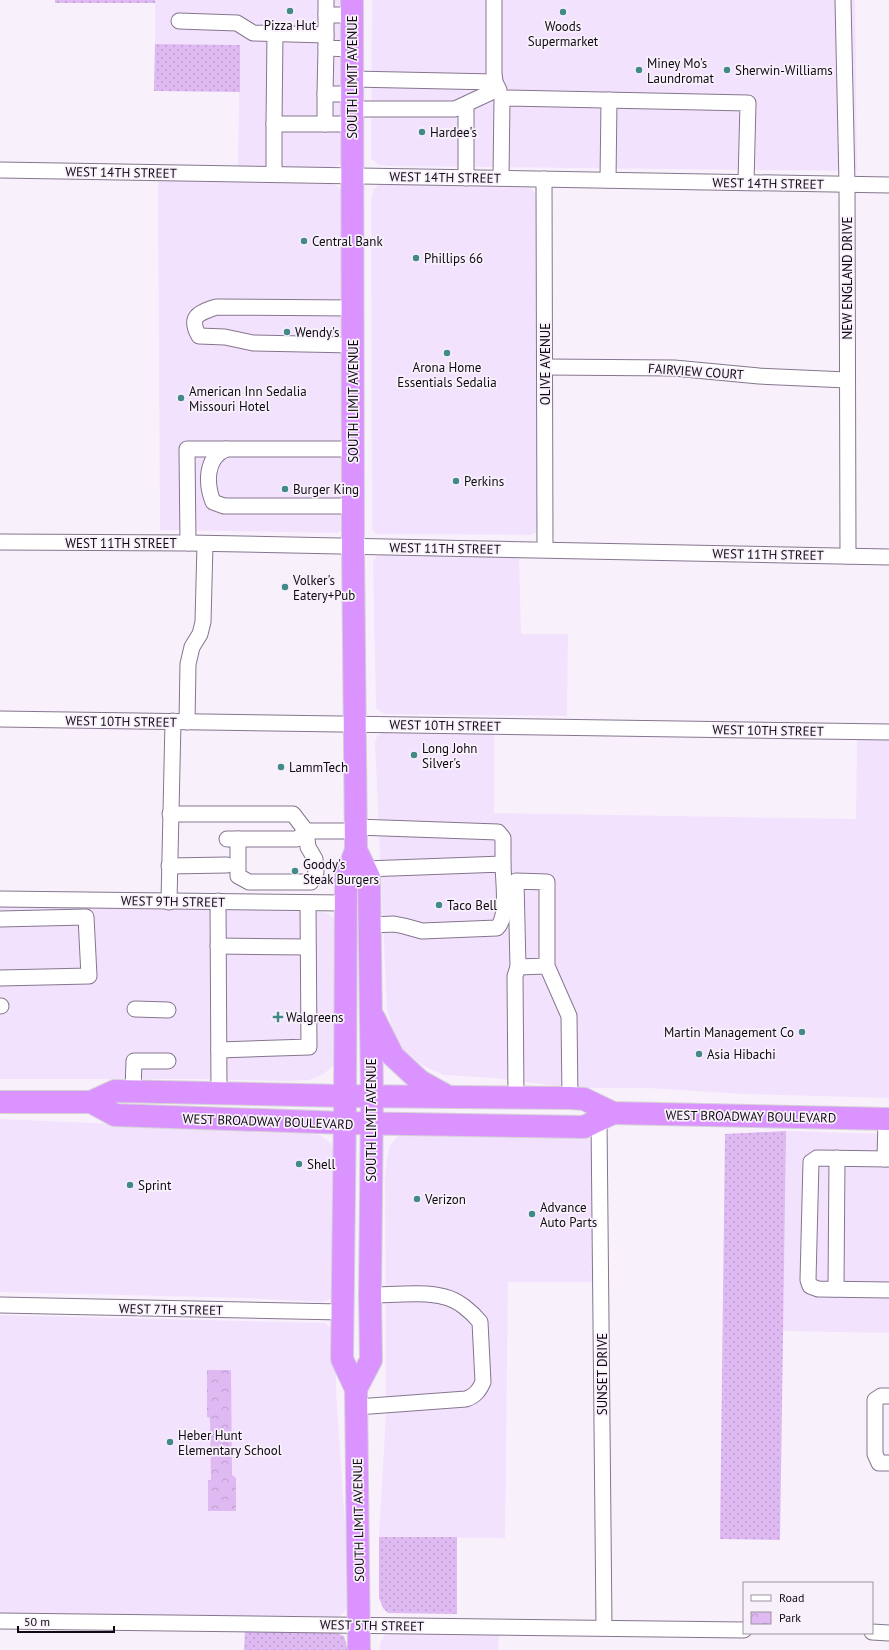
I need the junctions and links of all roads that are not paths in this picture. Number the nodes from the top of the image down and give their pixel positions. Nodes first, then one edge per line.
1 (326, 0) edge
2 (494, 0) edge
3 (843, 0) edge
4 (352, 8) edge
5 (326, 15) junction
6 (179, 21) dead end
7 (275, 33) junction
8 (326, 42) junction
9 (352, 49) junction
10 (498, 89) junction
11 (325, 94) junction
12 (609, 100) junction
13 (352, 101) junction
14 (466, 105) junction
15 (274, 124) junction
16 (325, 124) junction
17 (0, 170) edge
18 (274, 174) junction
19 (353, 176) junction
20 (466, 178) junction
21 (501, 178) junction
22 (544, 179) junction
23 (608, 180) junction
24 (746, 182) junction
25 (847, 184) junction
26 (889, 185) edge
27 (353, 308) junction
28 (353, 345) junction
29 (544, 367) junction
30 (847, 380) junction
31 (226, 449) junction
32 (353, 449) junction
33 (188, 506) junction
34 (224, 506) junction
35 (353, 506) junction
36 (0, 542) edge
37 (188, 543) junction
38 (205, 544) junction
39 (353, 546) junction
40 (545, 549) junction
41 (848, 556) junction
42 (889, 557) edge
43 (0, 719) edge
44 (180, 722) junction
45 (354, 724) junction
46 (889, 732) edge
47 (170, 814) junction
48 (306, 832) junction
49 (358, 844) junction
50 (503, 864) junction
51 (227, 865) dead end
52 (169, 866) junction
53 (240, 878) junction
54 (0, 899) edge
55 (169, 902) junction
56 (218, 902) junction
57 (239, 902) junction
58 (308, 903) junction
59 (345, 903) junction
60 (0, 919) edge
61 (371, 925) junction
62 (218, 946) junction
63 (308, 947) junction
64 (518, 966) junction
65 (547, 966) junction
66 (0, 978) edge
67 (134, 1009) dead end
68 (168, 1010) dead end
69 (371, 1012) junction
70 (219, 1050) junction
71 (168, 1061) dead end
72 (133, 1091) junction
73 (219, 1092) junction
74 (345, 1096) junction
75 (372, 1096) junction
76 (449, 1098) junction
77 (516, 1098) junction
78 (570, 1098) junction
79 (0, 1102) edge
80 (91, 1102) junction
81 (606, 1117) junction
82 (888, 1119) edge
83 (345, 1123) junction
84 (372, 1124) junction
85 (837, 1158) junction
86 (887, 1159) edge
87 (836, 1289) junction
88 (889, 1290) edge
89 (370, 1295) junction
90 (0, 1305) edge
91 (342, 1312) junction
92 (889, 1396) edge
93 (357, 1398) junction
94 (889, 1463) edge
95 (0, 1622) edge
96 (359, 1625) junction
97 (604, 1628) junction
98 (743, 1630) edge
99 (873, 1632) edge
100 (889, 1633) edge
101 (359, 1650) edge

1 - 5 street
2 - 10 street
3 - 25 street, NEW ENGLAND DRIVE
4 - 5 street
4 - 9 highway, SOUTH LIMIT AVENUE
5 - 8 street
6 - 7 street
7 - 8 street
7 - 15 street
8 - 9 street
8 - 11 street
9 - 13 highway, SOUTH LIMIT AVENUE
10 - 12 street
10 - 13 street
10 - 14 street
10 - 21 street
11 - 13 street
11 - 16 street
12 - 23 street
12 - 24 street
13 - 14 street
13 - 16 street
13 - 19 highway, SOUTH LIMIT AVENUE
14 - 20 street
15 - 16 street
15 - 18 street
17 - 18 street, WEST 14TH STREET
18 - 19 street, WEST 14TH STREET
19 - 20 street, WEST 14TH STREET
19 - 27 highway, SOUTH LIMIT AVENUE
20 - 21 street, WEST 14TH STREET
21 - 22 street, WEST 14TH STREET
22 - 23 street, WEST 14TH STREET
22 - 29 street, OLIVE AVENUE
23 - 24 street, WEST 14TH STREET
24 - 25 street, WEST 14TH STREET
25 - 26 street, WEST 14TH STREET
25 - 30 street, NEW ENGLAND DRIVE
27 - 28 highway, SOUTH LIMIT AVENUE
27 - 28 street
28 - 32 highway, SOUTH LIMIT AVENUE
29 - 30 street, FAIRVIEW COURT
29 - 40 street, OLIVE AVENUE
30 - 41 street, NEW ENGLAND DRIVE
31 - 32 street
31 - 33 street
31 - 34 street
32 - 35 highway, SOUTH LIMIT AVENUE
33 - 34 street
33 - 37 street
34 - 35 street
35 - 39 highway, SOUTH LIMIT AVENUE
36 - 37 street, WEST 11TH STREET
37 - 38 street, WEST 11TH STREET
38 - 39 street, WEST 11TH STREET
38 - 44 street
39 - 40 street, WEST 11TH STREET
39 - 45 highway, SOUTH LIMIT AVENUE
40 - 41 street, WEST 11TH STREET
41 - 42 street, WEST 11TH STREET
43 - 44 street, WEST 10TH STREET
44 - 45 street, WEST 10TH STREET
44 - 47 street
45 - 46 street, WEST 10TH STREET
45 - 49 highway, SOUTH LIMIT AVENUE
47 - 48 street
47 - 52 street
48 - 49 street
48 - 53 street
48 - 53 street
49 - 50 street
49 - 50 street
49 - 59 highway, SOUTH LIMIT AVENUE
49 - 61 highway, SOUTH LIMIT AVENUE
50 - 61 street
51 - 52 street
52 - 55 street
53 - 57 street
54 - 55 street, WEST 9TH STREET
55 - 56 street, WEST 9TH STREET
56 - 57 street, WEST 9TH STREET
56 - 62 street
57 - 58 street, WEST 9TH STREET
58 - 59 street, WEST 9TH STREET
58 - 63 street
59 - 74 highway, SOUTH LIMIT AVENUE
60 - 66 street
61 - 69 highway, SOUTH LIMIT AVENUE
62 - 63 street
62 - 70 street
63 - 70 street
64 - 65 street
64 - 65 street
64 - 77 street
65 - 78 street
67 - 68 street
69 - 75 highway, SOUTH LIMIT AVENUE
69 - 76 highway
70 - 73 street
71 - 72 street
72 - 73 highway, WEST BROADWAY BOULEVARD
72 - 80 highway, WEST BROADWAY BOULEVARD
73 - 74 highway, WEST BROADWAY BOULEVARD
74 - 75 highway, WEST BROADWAY BOULEVARD
74 - 83 highway, SOUTH LIMIT AVENUE
75 - 76 highway, WEST BROADWAY BOULEVARD
75 - 84 highway, SOUTH LIMIT AVENUE
76 - 77 highway, WEST BROADWAY BOULEVARD
77 - 78 highway, WEST BROADWAY BOULEVARD
78 - 81 highway, WEST BROADWAY BOULEVARD
79 - 80 highway, WEST BROADWAY BOULEVARD
80 - 83 highway, WEST BROADWAY BOULEVARD
81 - 82 highway, WEST BROADWAY BOULEVARD
81 - 84 highway, WEST BROADWAY BOULEVARD
81 - 97 street, SUNSET DRIVE
82 - 86 street
83 - 84 highway, WEST BROADWAY BOULEVARD
83 - 91 highway, SOUTH LIMIT AVENUE
84 - 89 highway, SOUTH LIMIT AVENUE
85 - 86 street
85 - 87 street
85 - 87 street
87 - 88 street
89 - 93 highway, SOUTH LIMIT AVENUE
89 - 93 street
90 - 91 street, WEST 7TH STREET
91 - 93 highway, SOUTH LIMIT AVENUE
92 - 94 street
93 - 96 highway, SOUTH LIMIT AVENUE
95 - 96 street, WEST 5TH STREET
96 - 97 street, WEST 5TH STREET
96 - 101 highway, SOUTH LIMIT AVENUE
97 - 98 street, WEST 5TH STREET
99 - 100 street

